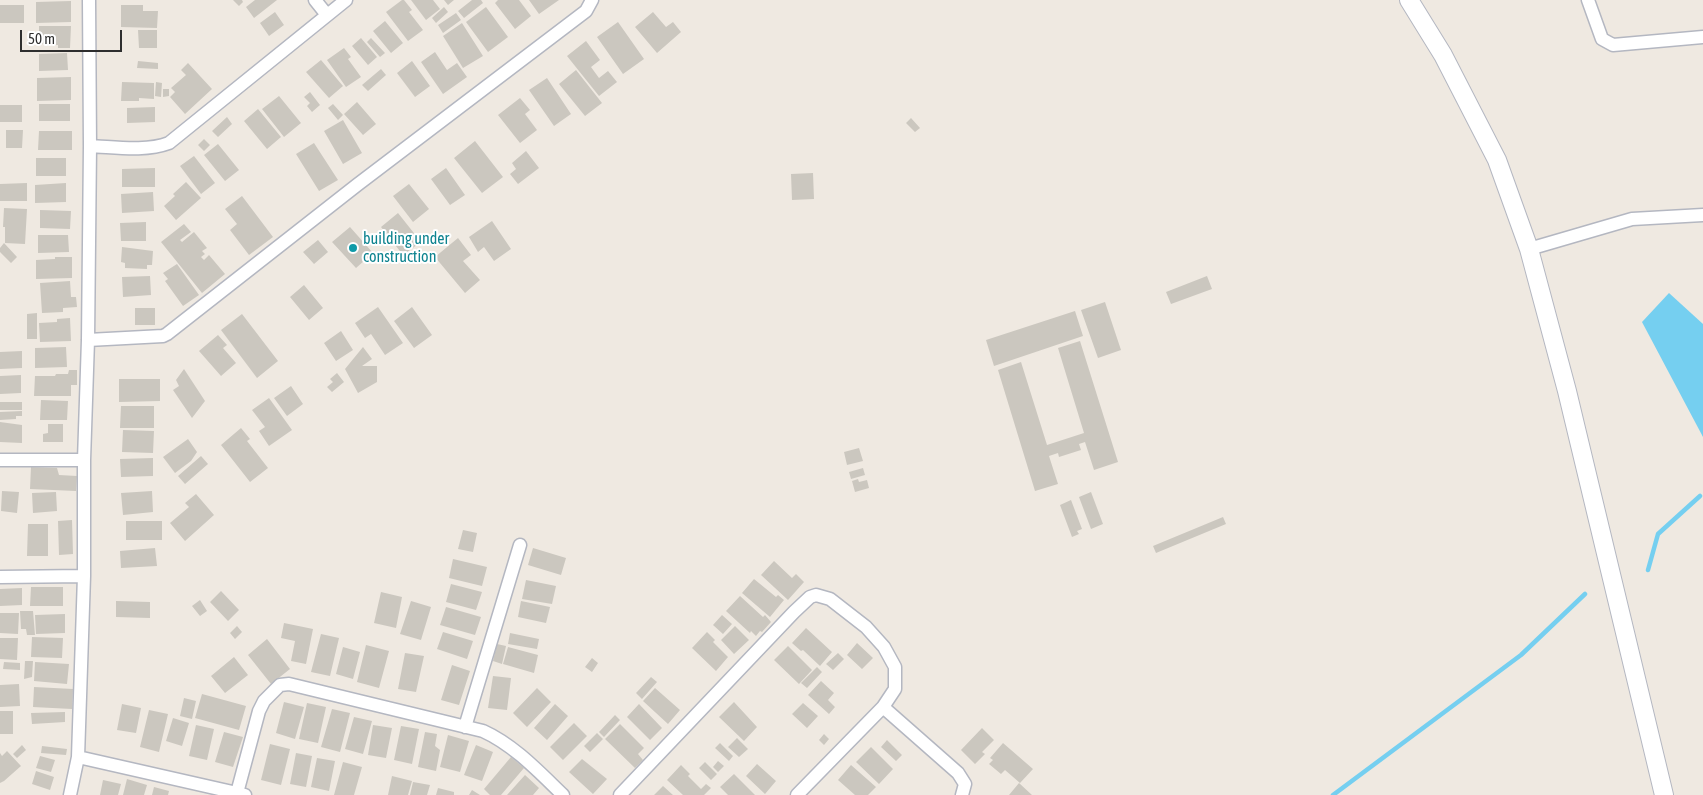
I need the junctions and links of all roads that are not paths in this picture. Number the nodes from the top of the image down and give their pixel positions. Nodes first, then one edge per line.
1 (89, 0) edge
2 (315, 0) edge
3 (346, 0) edge
4 (592, 0) edge
5 (1409, 0) edge
6 (1588, 0) edge
7 (327, 15) junction
8 (1703, 37) edge
9 (90, 146) junction
10 (1703, 215) edge
11 (1529, 249) junction
12 (88, 340) junction
13 (0, 460) edge
14 (84, 460) junction
15 (520, 545) dead end
16 (84, 576) junction
17 (0, 577) edge
18 (883, 707) junction
19 (465, 727) junction
20 (78, 757) junction
21 (241, 794) edge
22 (70, 795) edge
23 (564, 795) edge
24 (620, 795) edge
25 (797, 795) edge
26 (962, 795) edge
27 (1664, 795) edge

1 - 9 street
2 - 7 street
3 - 7 street
4 - 12 street
5 - 11 street
6 - 8 street
7 - 9 street
9 - 12 street
10 - 11 street
11 - 27 street
12 - 14 street
13 - 14 street
14 - 16 street
15 - 19 street
16 - 17 street
16 - 20 street
18 - 24 street
18 - 25 street
18 - 26 street
19 - 21 street
19 - 23 street
20 - 21 street
20 - 22 street

